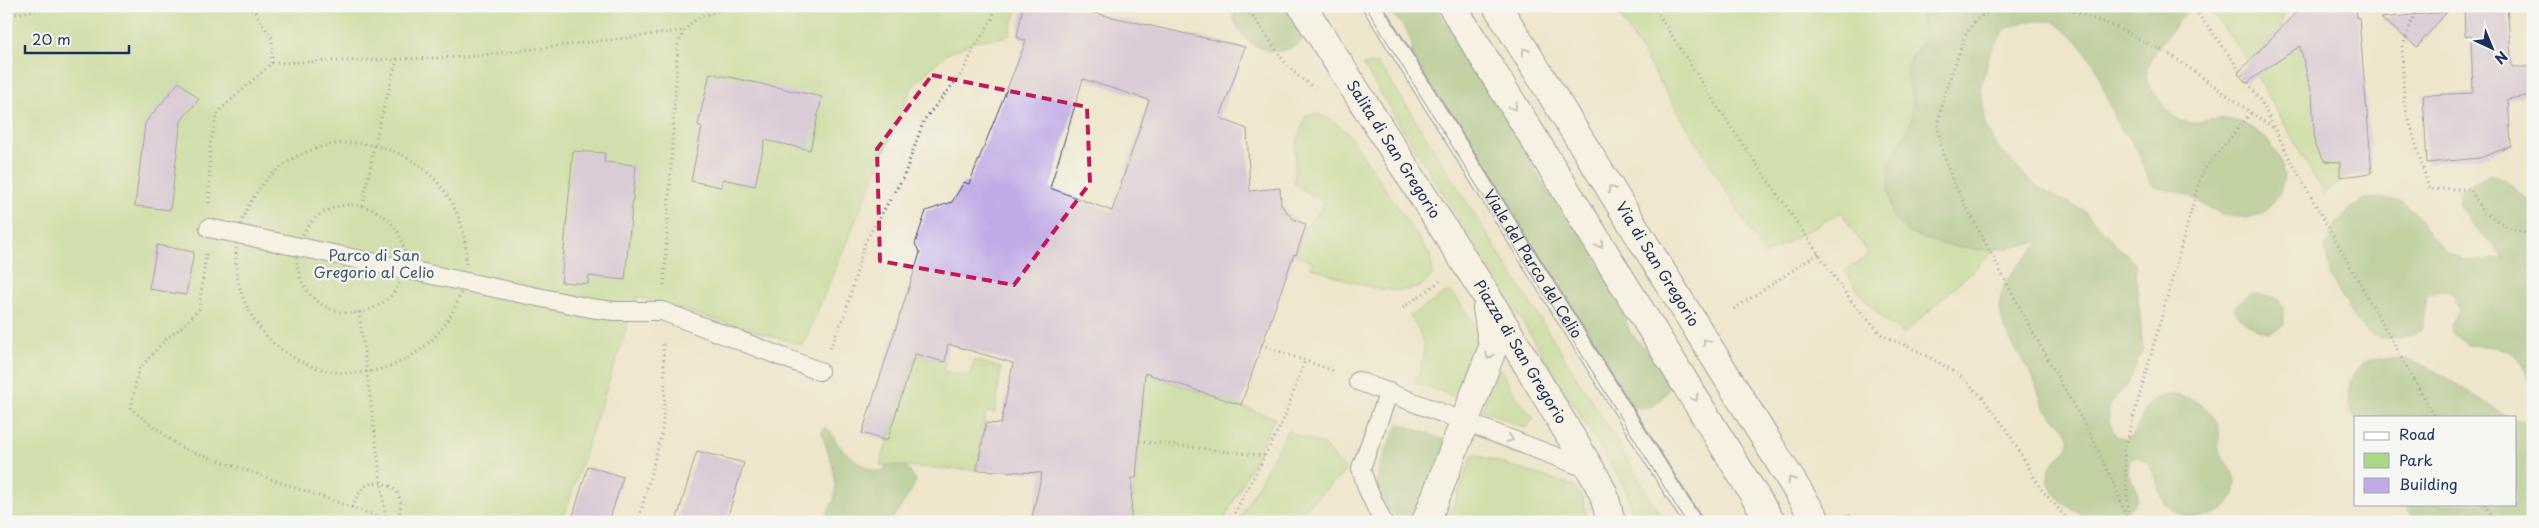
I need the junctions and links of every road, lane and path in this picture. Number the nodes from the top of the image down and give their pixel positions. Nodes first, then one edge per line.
1 (55, 6) edge
2 (246, 6) edge
3 (745, 6) edge
4 (996, 6) edge
5 (1242, 6) edge
6 (1302, 6) edge
7 (1372, 6) edge
8 (1452, 6) edge
9 (1497, 6) edge
10 (1653, 6) edge
11 (2004, 6) edge
12 (2060, 6) edge
13 (2192, 6) edge
14 (2426, 6) edge
15 (6, 16) edge
16 (682, 31) junction
17 (397, 59) junction
18 (272, 63) junction
19 (1363, 102) junction
20 (2251, 112) junction
21 (2275, 129) junction
22 (362, 206) dead end
23 (209, 228) junction
24 (2533, 236) edge
25 (1819, 253) junction
26 (1442, 280) dead end
27 (1484, 292) junction
28 (1403, 308) dead end
29 (1734, 309) dead end
30 (662, 311) junction
31 (359, 312) dead end
32 (1262, 345) dead end
33 (1305, 360) junction
34 (1326, 368) dead end
35 (819, 371) joint
36 (1358, 381) dead end
37 (1389, 392) junction
38 (2434, 416) edge
39 (1465, 421) junction
40 (1139, 441) dead end
41 (1264, 456) junction
42 (1591, 471) junction
43 (381, 483) junction
44 (2486, 506) edge
45 (352, 507) junction
46 (386, 519) junction
47 (393, 522) edge
48 (397, 522) edge
49 (638, 522) edge
50 (1230, 522) edge
51 (1383, 522) edge
52 (1426, 522) edge
53 (1612, 522) edge
54 (1693, 522) edge
55 (1771, 522) edge
56 (1817, 522) edge
57 (2070, 522) edge
58 (2129, 522) edge
59 (2495, 522) edge

1 - 15 path
2 - 18 path
3 - 16 path
4 - 35 path
5 - 19 path
6 - 19 main road, Salita di San Gregorio
7 - 54 lane, Viale del Parco del Celio
8 -> 55 main road
56 -> 9 main road, Via di San Gregorio
10 - 25 path
11 - 58 path
12 - 20 path
13 - 21 path
14 - 24 path
16 - 17 path
16 - 30 path
17 - 18 path
17 - 22 path
18 - 23 path
19 - 27 main road, Salita di San Gregorio
20 - 21 path
20 - 58 path
21 - 38 path
23 - 30 lane
23 - 45 path
25 - 29 path
25 - 57 path
26 - 28 path
27 -> 39 main road, Piazza di San Gregorio
27 - 42 main road, Piazza di San Gregorio
30 - 35 lane
30 - 49 path
31 - 43 path
32 - 33 path
33 - 34 path
33 - 41 path
36 - 37 lane
37 - 39 lane
37 - 51 lane
39 -> 42 lane
39 - 52 main road, Piazza di San Gregorio
40 - 41 path
41 - 50 path
42 - 53 main road, Piazza di San Gregorio
43 - 45 path
43 - 46 path
43 - 48 path
44 - 59 path
45 - 46 path
46 - 47 path

